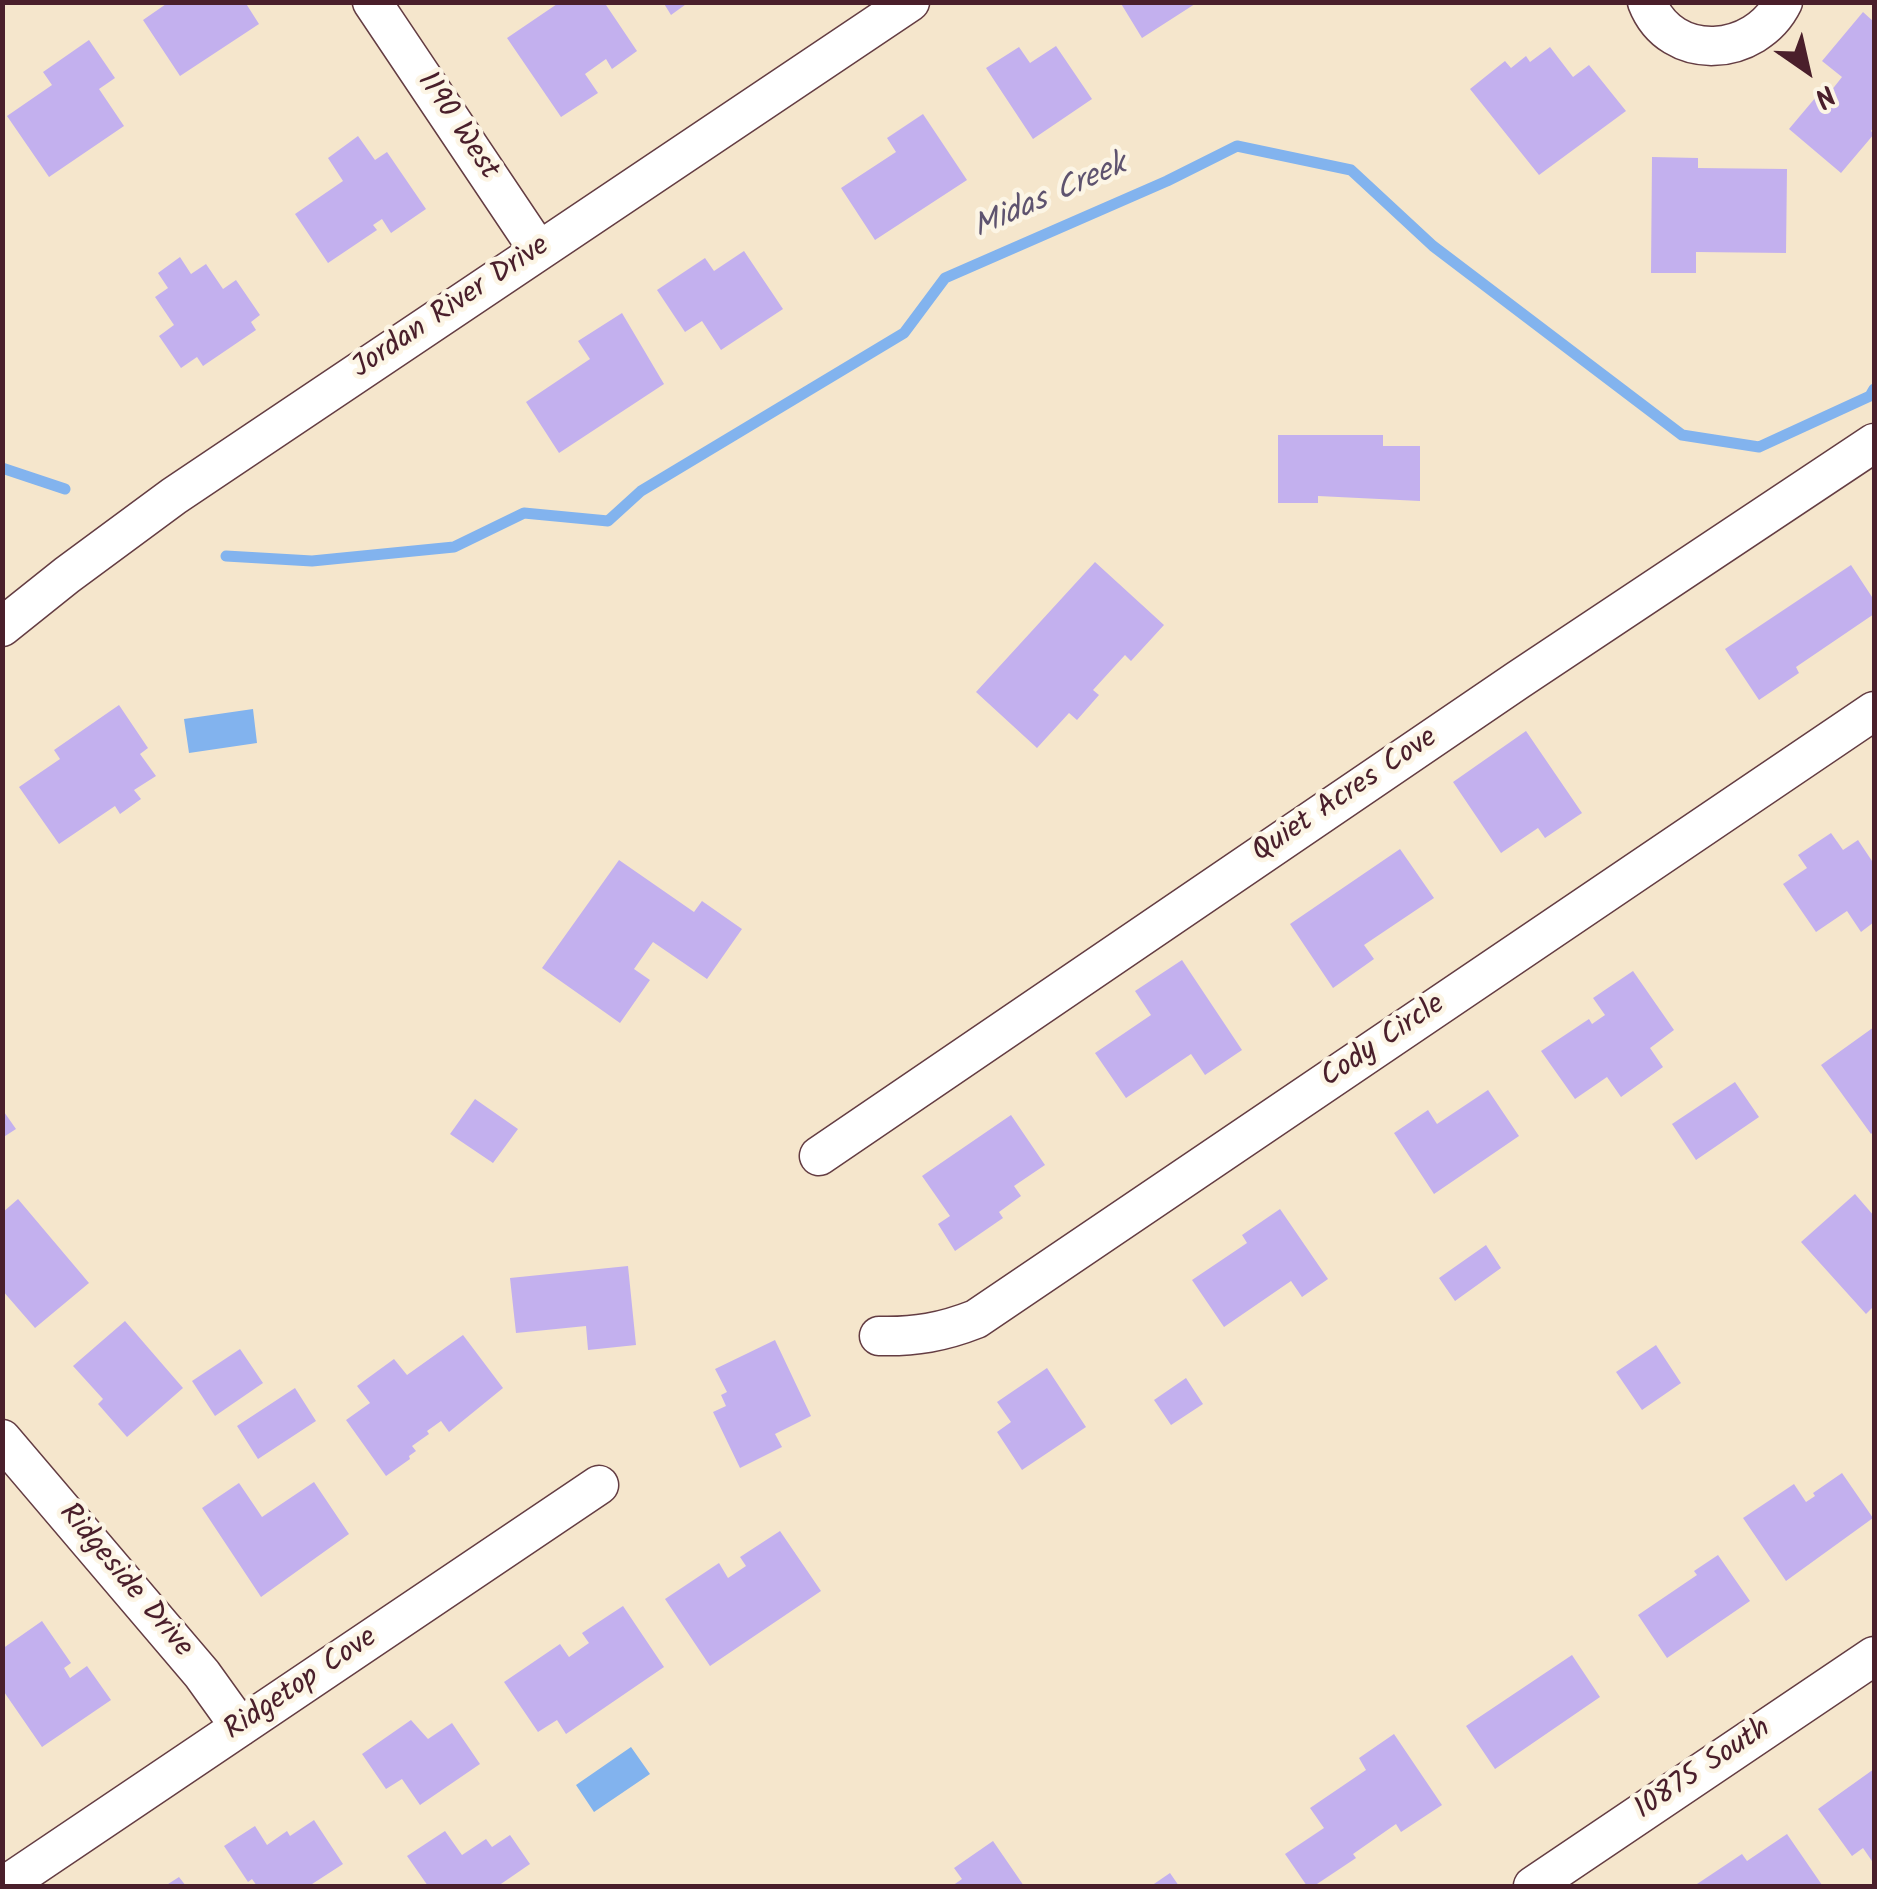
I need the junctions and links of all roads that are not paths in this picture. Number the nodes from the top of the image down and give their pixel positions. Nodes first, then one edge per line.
1 (372, 2) edge
2 (910, 2) edge
3 (1647, 2) edge
4 (1782, 2) edge
5 (539, 251) junction
6 (1874, 443) edge
7 (2, 627) edge
8 (1874, 711) edge
9 (820, 1156) dead end
10 (879, 1336) dead end
11 (2, 1439) edge
12 (598, 1485) dead end
13 (1874, 1656) edge
14 (240, 1727) junction
15 (4, 1886) edge
16 (1533, 1886) edge

1 - 5 street, 1190 West
2 - 5 street, Jordan River Drive
3 - 4 street
5 - 7 street, Jordan River Drive
6 - 9 street, Quiet Acres Cove
8 - 10 street, Cody Circle
11 - 14 street, Ridgeside Drive
12 - 14 street, Ridgetop Cove
13 - 16 street, 10875 South
14 - 15 street, Ridgetop Cove

